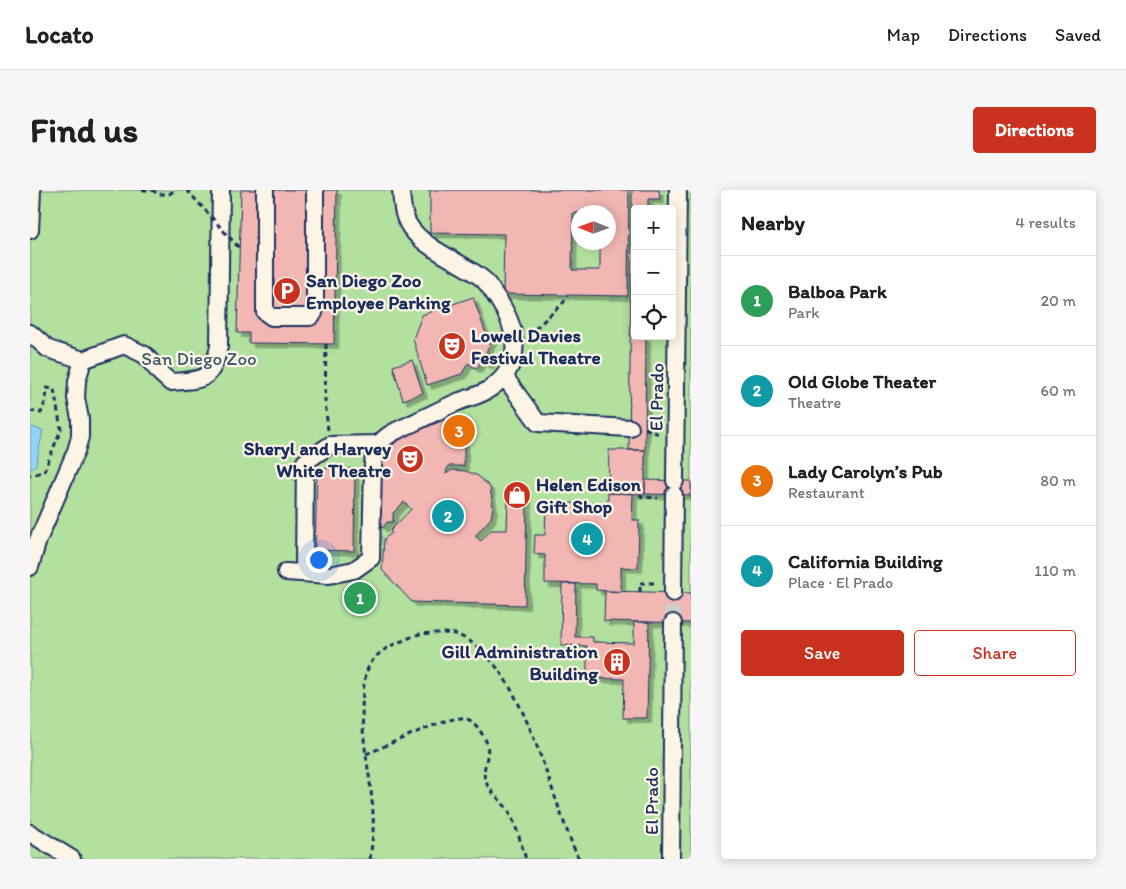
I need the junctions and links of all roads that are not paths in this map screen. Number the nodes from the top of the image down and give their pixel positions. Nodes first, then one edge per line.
1 (32, 190) edge
2 (221, 190) edge
3 (265, 190) edge
4 (316, 190) edge
5 (401, 190) edge
6 (678, 192) edge
7 (30, 230) edge
8 (30, 332) edge
9 (83, 360) junction
10 (504, 376) junction
11 (637, 428) road end
12 (379, 444) junction
13 (30, 567) edge
14 (286, 572) dead end
15 (304, 573) junction
16 (674, 592) tunnel mouth
17 (673, 623) tunnel mouth
18 (30, 834) edge
19 (72, 859) edge
20 (670, 859) edge

1 - 7 street
2 - 9 street
3 - 4 street
5 - 10 street
6 - 16 street, El Prado
8 - 9 street
9 - 13 street
10 - 11 street
10 - 12 street
12 - 15 street
12 - 15 street
14 - 15 street
17 - 20 street, El Prado
18 - 19 street

